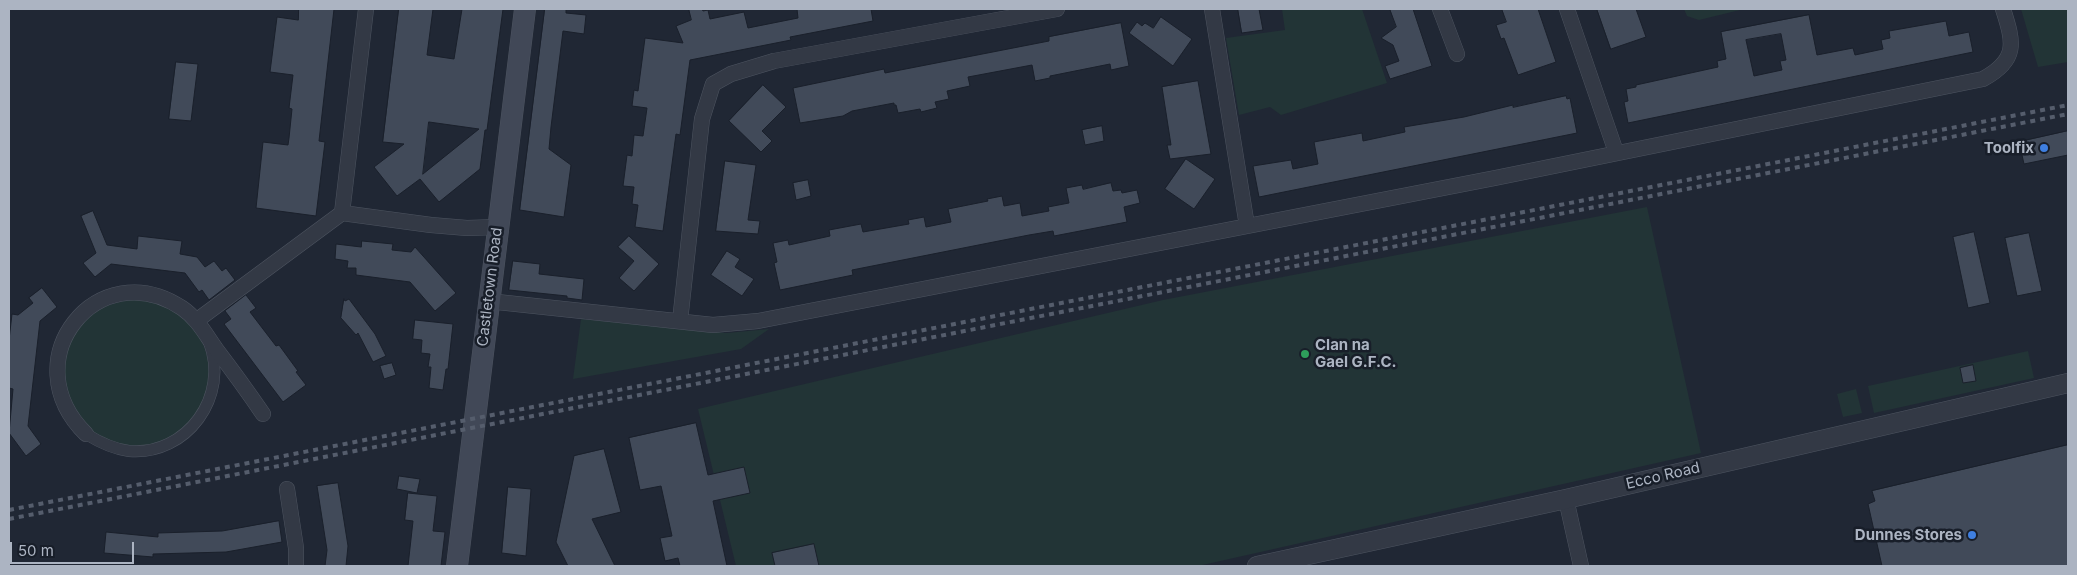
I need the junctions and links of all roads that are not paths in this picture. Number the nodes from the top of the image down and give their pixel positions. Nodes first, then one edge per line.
1 (366, 9) edge
2 (525, 9) edge
3 (1057, 9) edge
4 (1212, 9) edge
5 (1440, 9) edge
6 (1567, 9) edge
7 (2003, 9) edge
8 (1457, 54) dead end
9 (1616, 152) junction
10 (342, 214) junction
11 (1247, 226) junction
12 (498, 227) junction
13 (488, 301) junction
14 (680, 321) junction
15 (199, 325) junction
16 (2068, 383) edge
17 (263, 414) dead end
18 (86, 434) joint
19 (287, 489) dead end
20 (1566, 499) junction
21 (296, 566) edge
22 (457, 566) edge
23 (1257, 566) edge
24 (1581, 566) edge

1 - 10 street
2 - 12 main road, Castletown Road
3 - 14 street
4 - 11 street
5 - 8 street
6 - 9 street
7 - 9 street
9 - 11 street
10 - 12 street
10 - 15 street
11 - 14 street
12 - 13 main road, Castletown Road
13 - 14 street
13 - 22 main road, Castletown Road
15 - 17 street
15 - 18 street
15 - 18 street
16 - 20 street, Ecco Road
19 - 21 street
20 - 23 street, Ecco Road
20 - 24 street

